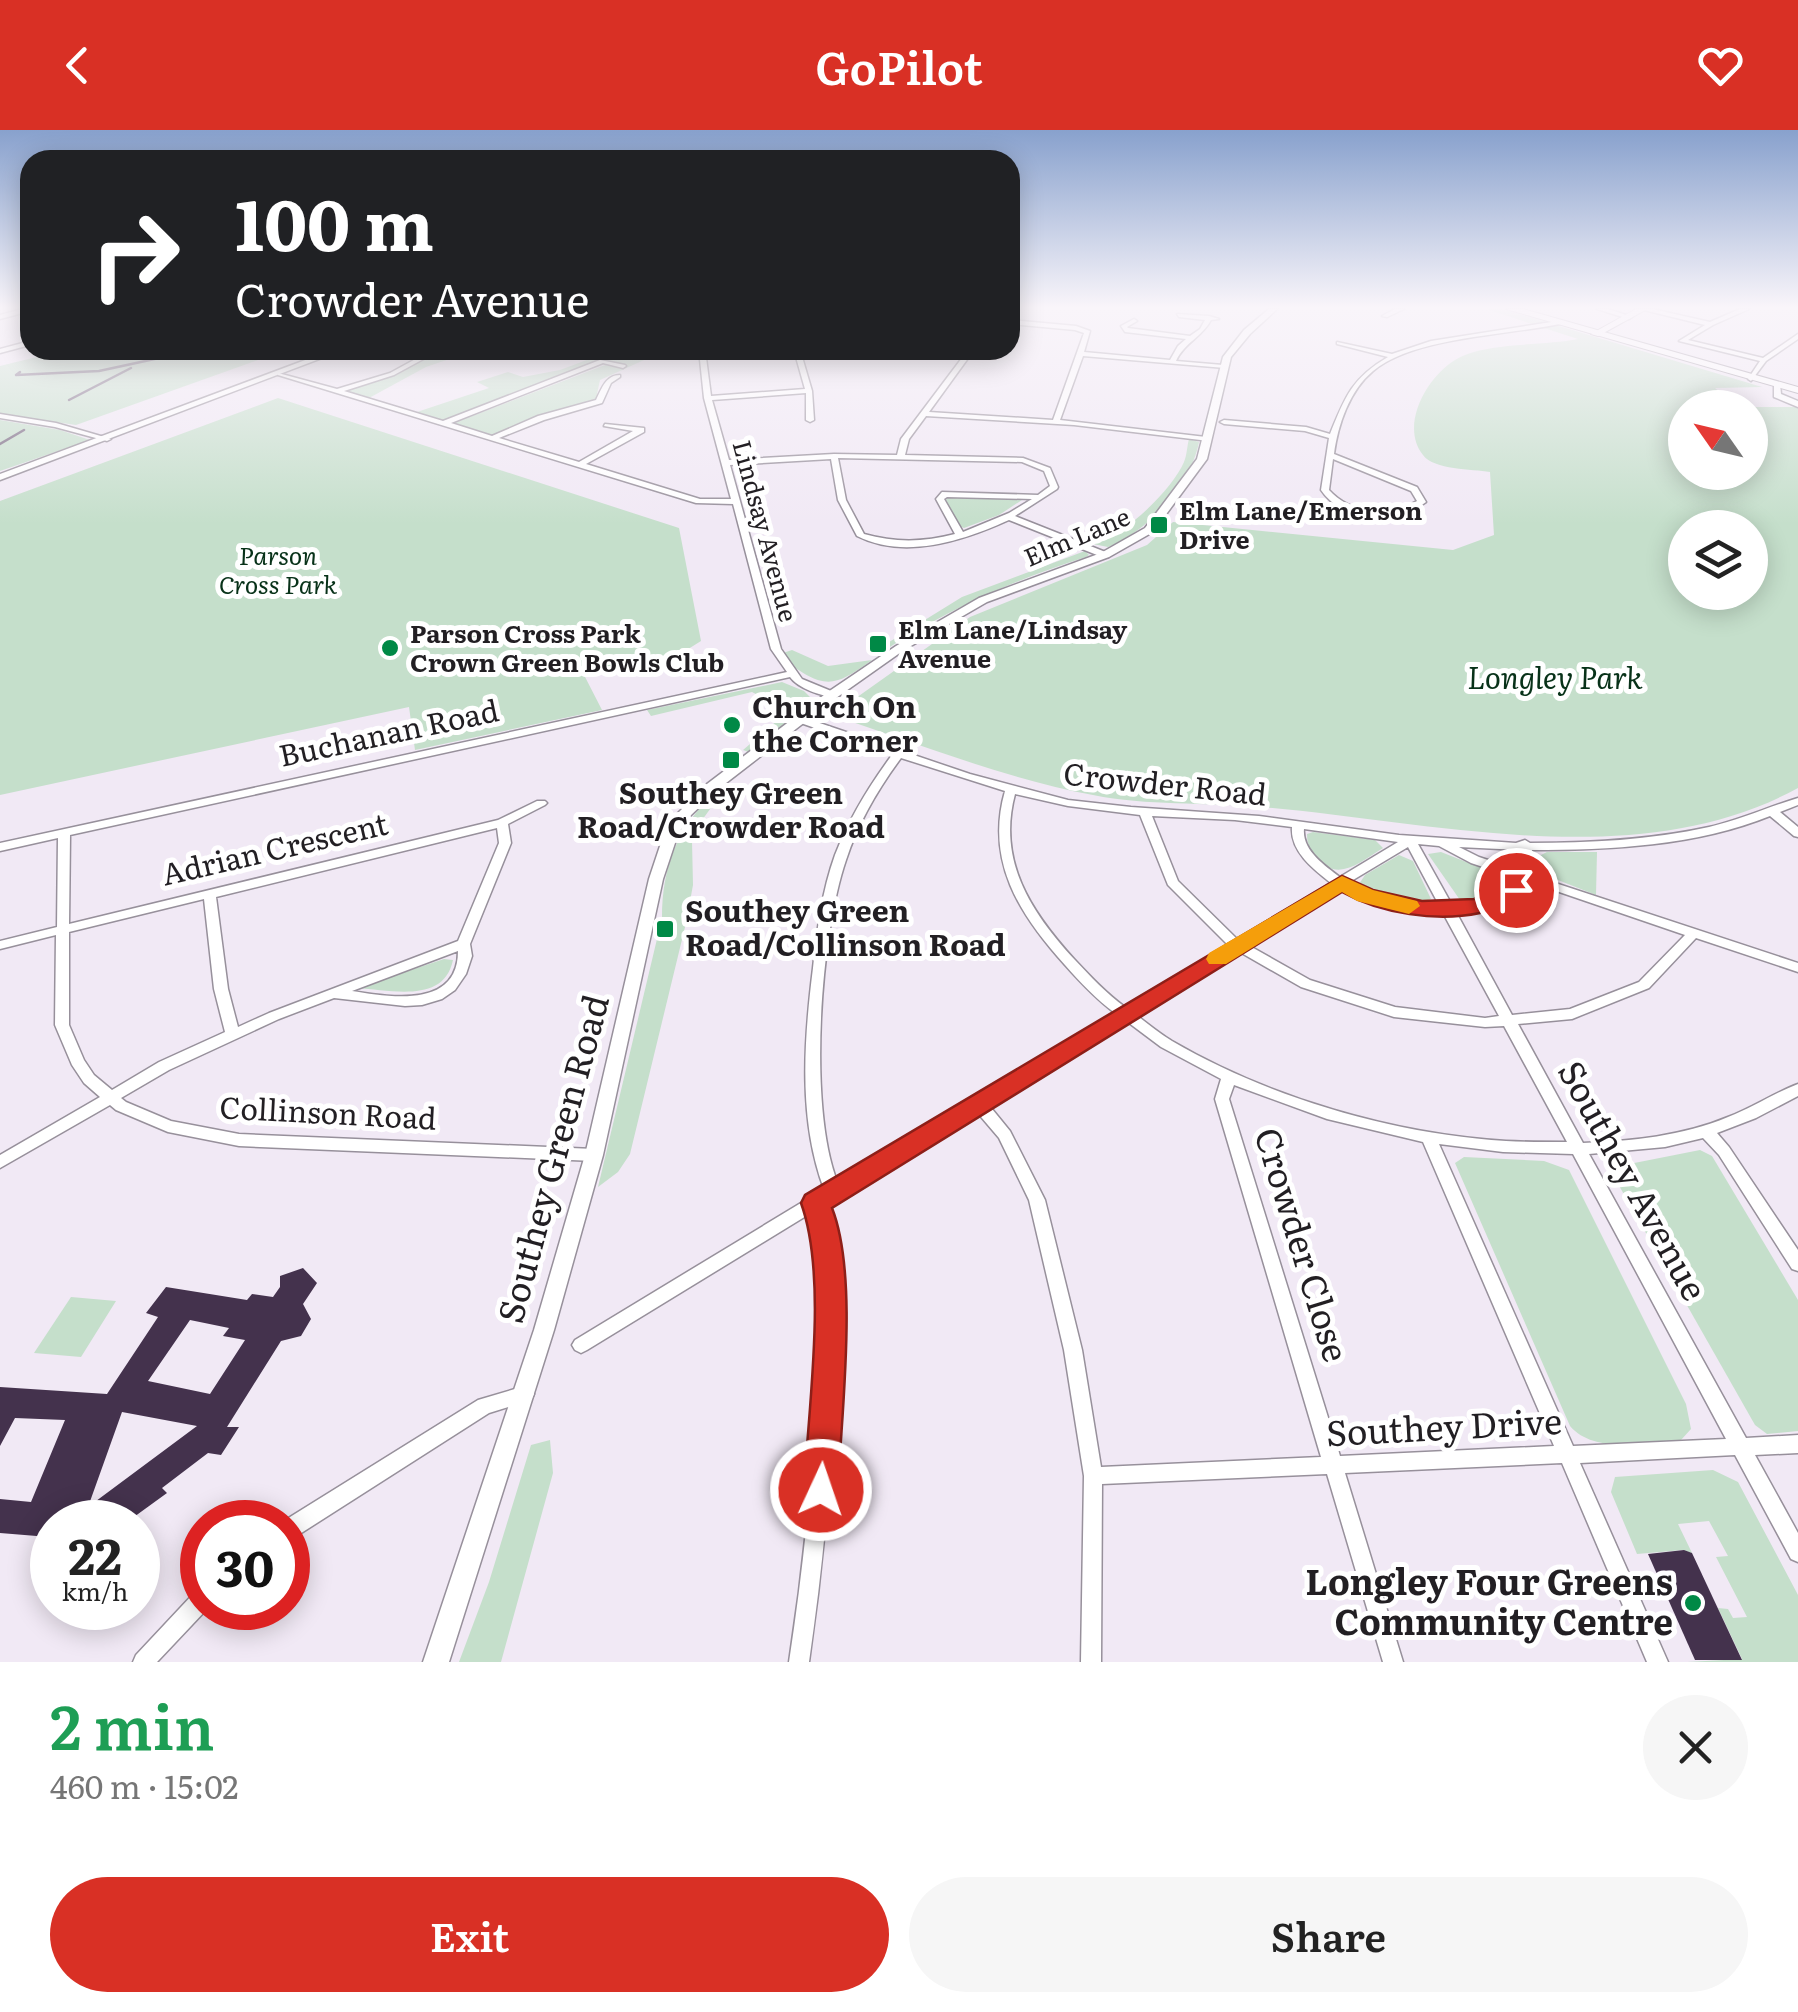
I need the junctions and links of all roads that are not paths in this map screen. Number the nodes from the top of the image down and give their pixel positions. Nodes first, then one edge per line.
1 (263, 380) edge
2 (302, 380) edge
3 (371, 380) edge
4 (552, 380) edge
5 (611, 380) edge
6 (706, 380) edge
7 (805, 380) edge
8 (949, 380) edge
9 (1072, 380) edge
10 (1220, 380) edge
11 (1361, 380) edge
12 (1753, 380) edge
13 (1778, 386) junction
14 (1798, 390) edge
15 (338, 391) junction
16 (808, 392) junction
17 (708, 398) junction
18 (1798, 404) edge
19 (924, 414) junction
20 (0, 416) edge
21 (810, 420) dead end
22 (1056, 422) junction
23 (1224, 422) dead end
24 (1336, 422) junction
25 (444, 423) junction
26 (608, 426) dead end
27 (1306, 429) junction
28 (1332, 437) junction
29 (493, 438) junction
30 (107, 439) junction
31 (1206, 439) junction
32 (1328, 455) junction
33 (834, 456) junction
34 (901, 456) junction
35 (725, 463) junction
36 (579, 464) junction
37 (0, 477) edge
38 (1039, 498) junction
39 (735, 502) junction
40 (1007, 516) junction
41 (960, 535) junction
42 (1105, 555) junction
43 (790, 674) junction
44 (832, 695) junction
45 (800, 719) junction
46 (900, 753) junction
47 (1011, 789) junction
48 (1798, 801) edge
49 (540, 804) dead end
50 (1145, 813) junction
51 (1772, 813) junction
52 (502, 823) junction
53 (1298, 824) junction
54 (64, 832) junction
55 (1798, 833) edge
56 (1410, 840) junction
57 (1442, 842) junction
58 (1525, 844) junction
59 (0, 846) edge
60 (1528, 878) junction
61 (1342, 882) junction
62 (209, 894) junction
63 (1448, 909) junction
64 (60, 930) junction
65 (1694, 934) junction
66 (0, 944) edge
67 (463, 944) junction
68 (1236, 948) junction
69 (1798, 968) edge
70 (330, 994) junction
71 (1123, 1015) junction
72 (1508, 1021) junction
73 (233, 1035) junction
74 (1229, 1078) junction
75 (1798, 1089) edge
76 (108, 1097) junction
77 (978, 1102) junction
78 (1706, 1132) junction
79 (1429, 1138) junction
80 (1576, 1148) junction
81 (594, 1155) junction
82 (0, 1162) edge
83 (833, 1192) junction
84 (816, 1203) junction
85 (1798, 1264) edge
86 (580, 1345) dead end
87 (524, 1394) junction
88 (1798, 1444) edge
89 (1742, 1447) junction
90 (1568, 1454) junction
91 (1333, 1465) junction
92 (1093, 1476) junction
93 (310, 1516) edge
94 (1798, 1552) edge
95 (180, 1622) edge
96 (143, 1662) edge
97 (436, 1662) edge
98 (799, 1662) edge
99 (1091, 1662) edge
100 (1393, 1662) edge
101 (1658, 1662) edge

1 - 30 street
2 - 15 street
3 - 15 street
4 - 25 street
5 - 29 street
6 - 17 street, Lindsay Avenue
7 - 16 street
8 - 19 street
9 - 22 street
10 - 31 street, Elm Lane
11 - 24 street
12 - 13 main road
13 - 14 main road
13 - 18 street
15 - 25 street
16 - 17 street
16 - 21 street
17 - 35 street, Lindsay Avenue
19 - 22 street
19 - 34 street
20 - 30 street
22 - 31 street
23 - 27 street
24 - 27 street
24 - 28 street
25 - 29 street
26 - 36 street
27 - 28 street
28 - 32 street
29 - 36 street
30 - 37 street
31 - 42 street, Elm Lane
32 - 32 street
33 - 34 street
33 - 35 street
33 - 41 street
34 - 38 street
35 - 39 street, Lindsay Avenue
36 - 39 street
38 - 40 street
38 - 41 street
39 - 43 street, Lindsay Avenue
40 - 41 street
40 - 42 street
42 - 44 street, Elm Lane
43 - 44 street
43 - 54 street, Buchanan Road
44 - 45 street, Elm Lane
45 - 46 street, Crowder Road
45 - 81 street, Southey Green Road
46 - 47 street, Crowder Road
46 - 83 street
47 - 50 street, Crowder Road
47 - 71 street
48 - 51 street, Crowder Road
49 - 52 street, Adrian Crescent
50 - 53 street, Crowder Road
50 - 68 street
51 - 55 street
51 - 58 street, Crowder Road
52 - 62 street, Adrian Crescent
52 - 67 street
53 - 56 street, Crowder Road
53 - 61 street, Crowder Road
54 - 59 street, Buchanan Road
54 - 64 street, Collinson Road
56 - 57 street, Crowder Road
56 - 61 street
56 - 63 street, Southey Avenue
57 - 58 street, Crowder Road
57 - 60 street
58 - 60 street
60 - 63 street, Crowder Road
60 - 65 street
61 - 63 street, Crowder Road
61 - 68 street
62 - 64 street, Adrian Crescent
62 - 73 street
63 - 72 street, Southey Avenue
64 - 66 street, Adrian Crescent
64 - 76 street, Collinson Road
65 - 69 street
65 - 72 street
67 - 70 street
67 - 70 street
68 - 71 street
68 - 72 street
70 - 73 street
71 - 74 street
71 - 77 street
72 - 80 street, Southey Avenue
73 - 76 street
74 - 79 street
74 - 91 street, Crowder Close
75 - 78 street
76 - 81 street, Collinson Road
76 - 82 street
77 - 83 street
77 - 92 street
78 - 80 street
78 - 85 street
79 - 80 street
79 - 90 street
80 - 89 street, Southey Avenue
81 - 87 street, Southey Green Road
83 - 84 street
84 - 86 street
84 - 98 street
87 - 93 street
87 - 97 street, Southey Green Road
88 - 89 street, Southey Drive
89 - 90 street, Southey Drive
89 - 94 street, Southey Avenue
90 - 91 street, Southey Drive
90 - 101 street
91 - 92 street, Southey Drive
91 - 100 street, Crowder Close
92 - 99 street
95 - 96 street

